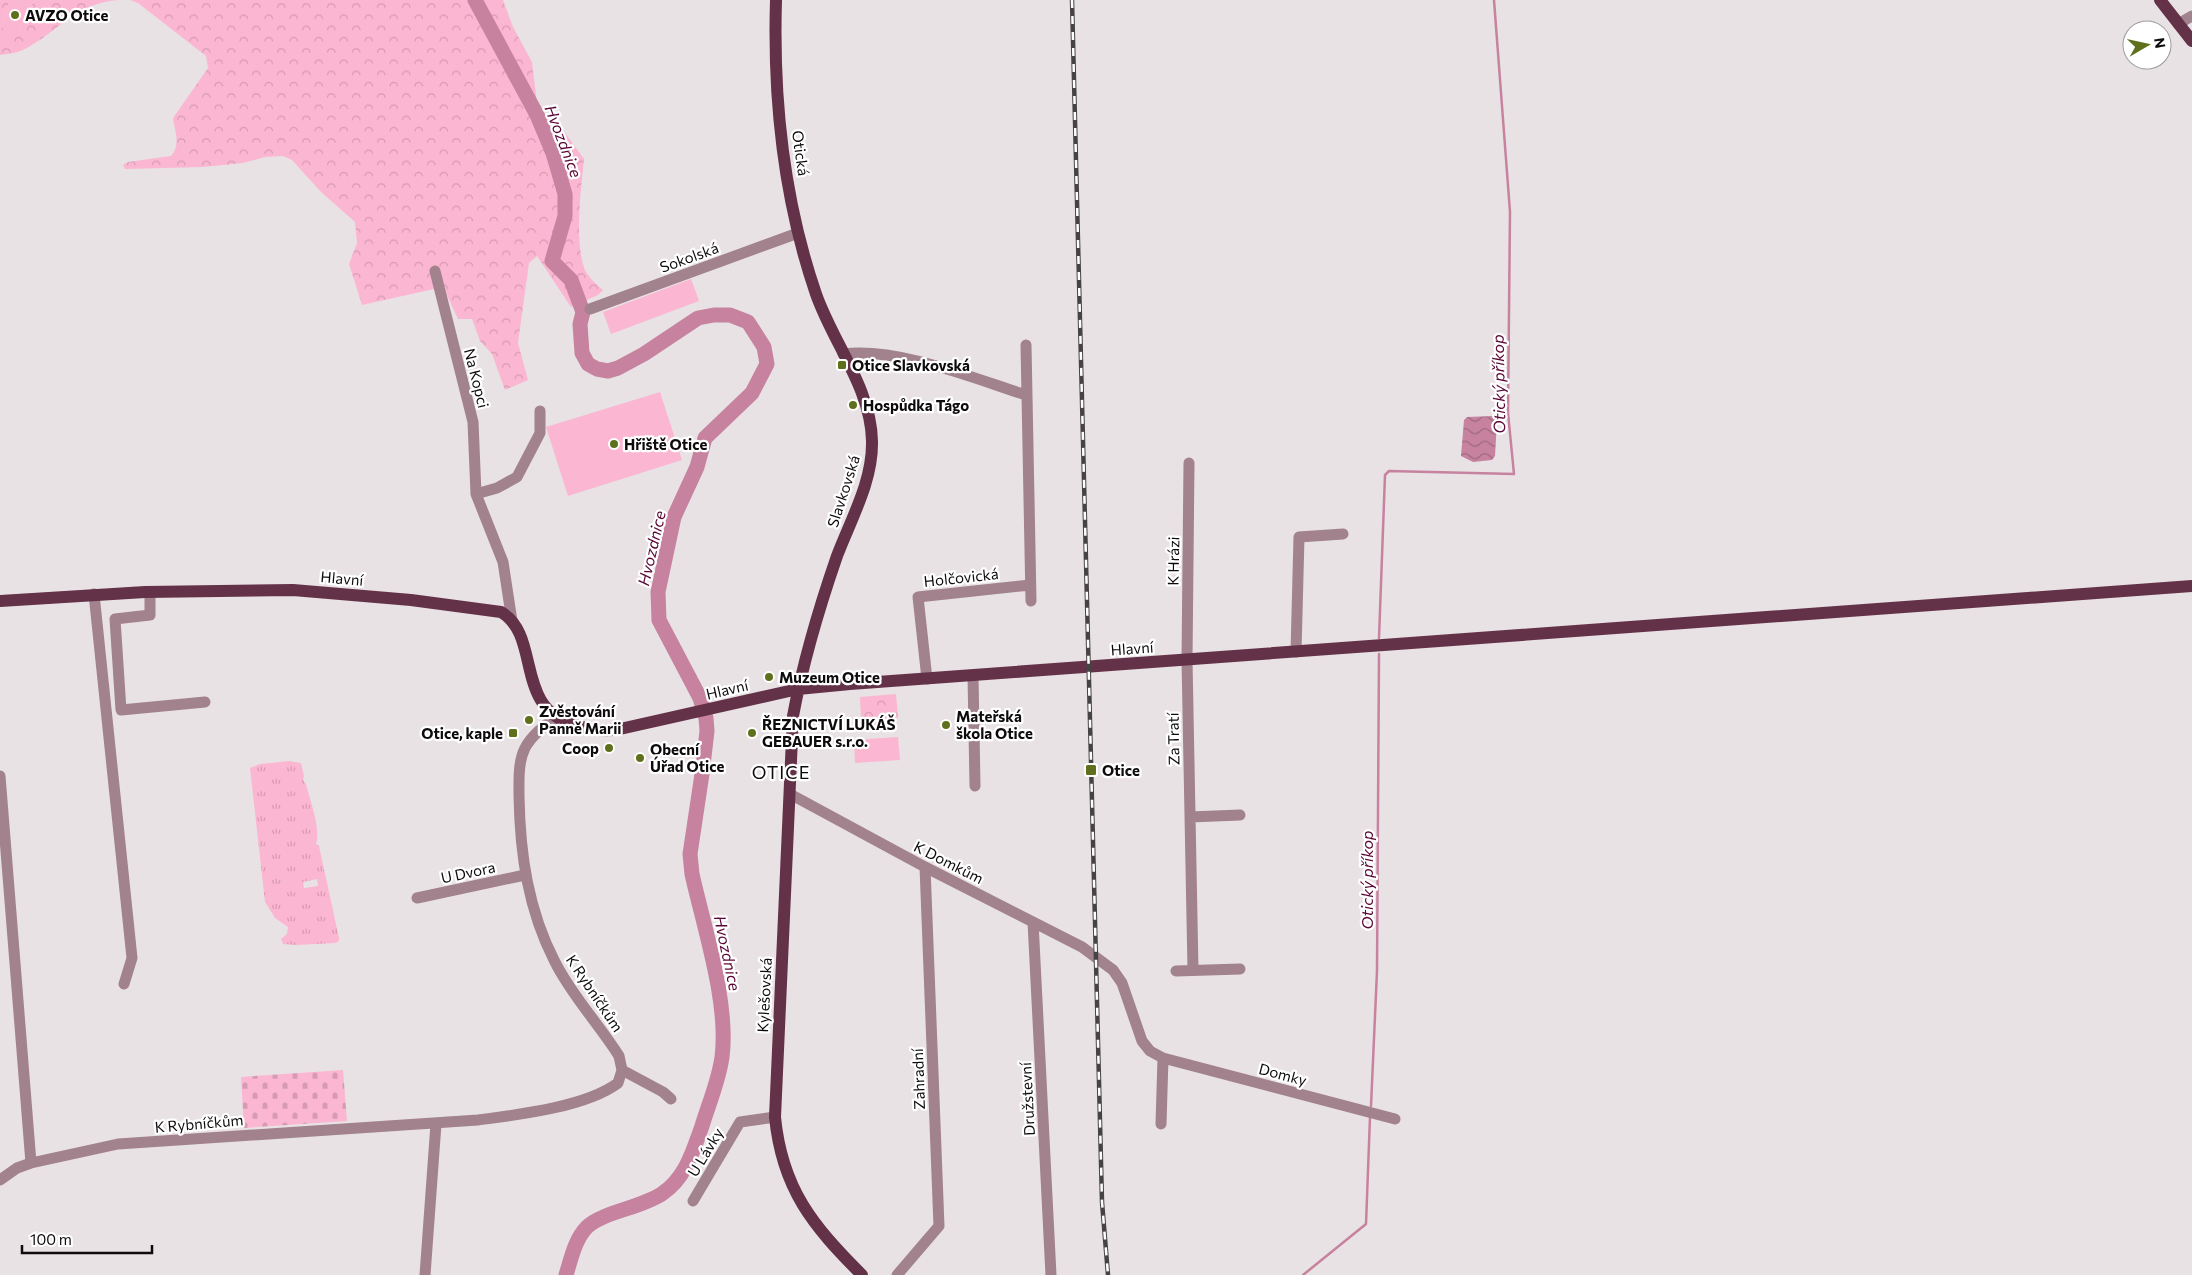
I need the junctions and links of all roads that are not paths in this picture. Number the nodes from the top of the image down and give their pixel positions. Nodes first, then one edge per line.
1 (776, 0) edge
2 (2160, 0) edge
3 (2192, 16) edge
4 (2178, 24) junction
5 (2192, 41) edge
6 (798, 233) junction
7 (435, 271) dead end
8 (820, 307) joint
9 (590, 309) dead end
10 (1026, 345) dead end
11 (843, 354) junction
12 (1026, 395) junction
13 (540, 411) dead end
14 (1189, 462) dead end
15 (476, 494) junction
16 (1344, 534) dead end
17 (1030, 585) junction
18 (2192, 586) edge
19 (150, 592) junction
20 (94, 594) junction
21 (0, 601) edge
22 (1031, 601) dead end
23 (512, 621) junction
24 (1296, 652) junction
25 (1187, 660) junction
26 (973, 675) junction
27 (927, 679) junction
28 (798, 689) junction
29 (205, 702) dead end
30 (555, 718) junction
31 (0, 776) edge
32 (975, 786) dead end
33 (790, 794) junction
34 (1240, 815) dead end
35 (1190, 817) junction
36 (925, 867) junction
37 (525, 875) junction
38 (418, 898) dead end
39 (1033, 922) junction
40 (1095, 957) joint
41 (1193, 970) junction
42 (1240, 970) dead end
43 (1176, 971) dead end
44 (124, 984) dead end
45 (1163, 1058) junction
46 (622, 1070) junction
47 (670, 1099) dead end
48 (775, 1117) junction
49 (1395, 1119) dead end
50 (436, 1124) junction
51 (1161, 1124) dead end
52 (31, 1163) junction
53 (0, 1180) edge
54 (693, 1201) dead end
55 (425, 1275) edge
56 (862, 1275) edge
57 (897, 1275) edge
58 (1051, 1275) edge

1 - 6 main road, Otická
2 - 4 main road
3 - 4 street
4 - 5 main road
6 - 8 main road, Otická
6 - 9 street, Sokolská
7 - 15 street, Na Kopci
8 - 11 main road, Slavkovská
10 - 12 street
11 - 12 street
11 - 28 main road, Slavkovská
12 - 17 street
13 - 15 street
14 - 25 street, K Hrázi
15 - 23 street, Na Kopci
16 - 24 street
17 - 22 street
17 - 27 street, Holčovická
18 - 24 main road, Hlavní
19 - 20 main road, Hlavní
19 - 23 main road, Hlavní
19 - 29 street
20 - 21 main road, Hlavní
20 - 44 street
23 - 30 main road
24 - 25 main road, Hlavní
25 - 26 main road, Hlavní
25 - 35 street, Za Tratí
26 - 27 main road, Hlavní
26 - 32 street
27 - 28 main road, Hlavní
28 - 30 main road, Hlavní
28 - 33 main road, Kylešovská
30 - 37 street, K Rybníčkům
31 - 52 street
33 - 36 street, K Domkům
33 - 48 main road, Kylešovská
34 - 35 street
35 - 41 street, Za Tratí
36 - 39 street, K Domkům
36 - 57 street, Zahradní
37 - 38 street, U Dvora
37 - 46 street, K Rybníčkům
39 - 40 street, K Domkům
39 - 58 street, Družstevní
40 - 45 street, Domky
41 - 42 street
41 - 43 street
45 - 49 street, Domky
45 - 51 street
46 - 47 street
46 - 50 street, K Rybníčkům
48 - 54 street, U Lávky
48 - 56 main road, Kylešovská
50 - 52 street, K Rybníčkům
50 - 55 street
52 - 53 street, K Rybníčkům

